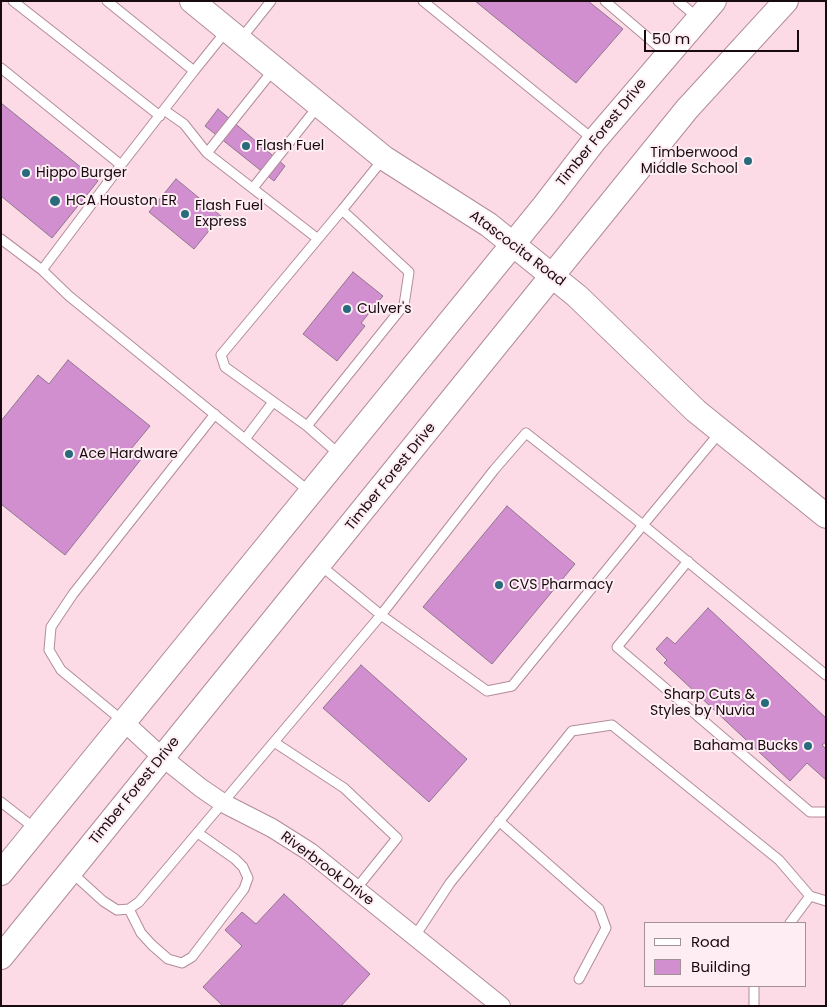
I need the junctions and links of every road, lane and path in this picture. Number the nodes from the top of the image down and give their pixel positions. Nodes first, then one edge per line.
1 (13, 1) edge
2 (107, 1) edge
3 (192, 1) edge
4 (271, 1) edge
5 (423, 1) edge
6 (605, 1) edge
7 (678, 1) edge
8 (714, 1) edge
9 (786, 1) edge
10 (698, 18) junction
11 (233, 35) junction
12 (668, 54) junction
13 (1, 68) edge
14 (274, 69) junction
15 (194, 71) junction
16 (319, 105) junction
17 (162, 113) junction
18 (594, 140) junction
19 (207, 152) junction
20 (384, 158) junction
21 (121, 165) junction
22 (252, 188) junction
23 (342, 210) junction
24 (1, 239) edge
25 (318, 239) junction
26 (512, 244) junction
27 (42, 270) junction
28 (552, 276) junction
29 (273, 402) junction
30 (215, 414) junction
31 (307, 426) junction
32 (721, 431) junction
33 (245, 439) junction
34 (340, 454) junction
35 (310, 492) junction
36 (826, 516) edge
37 (643, 525) junction
38 (688, 562) junction
39 (320, 564) junction
40 (381, 615) junction
41 (826, 675) edge
42 (124, 722) junction
43 (274, 742) junction
44 (162, 757) junction
45 (1, 802) edge
46 (223, 803) junction
47 (826, 812) edge
48 (499, 821) junction
49 (37, 830) junction
50 (198, 833) junction
51 (70, 871) junction
52 (1, 873) edge
53 (356, 888) junction
54 (810, 896) junction
55 (826, 901) edge
56 (129, 909) junction
57 (791, 922) edge
58 (415, 936) junction
59 (1, 957) edge
60 (579, 979) dead end
61 (754, 987) edge
62 (501, 1006) edge
63 (754, 1006) edge

1 - 17 lane
2 - 15 lane
3 - 11 main road, Atascocita Road
4 - 11 lane
5 - 18 lane
6 - 12 lane
7 - 10 lane
8 - 10 main road, Timber Forest Drive
9 - 28 main road, Timber Forest Drive
10 - 12 main road, Timber Forest Drive
11 - 14 main road, Atascocita Road
11 - 15 lane
12 - 18 main road, Timber Forest Drive
13 - 21 lane
14 - 16 main road, Atascocita Road
14 - 19 lane
15 - 17 lane
16 - 20 main road, Atascocita Road
16 - 22 lane
17 - 19 lane
17 - 21 lane
18 - 26 main road, Timber Forest Drive
19 - 22 lane
20 - 23 lane
20 - 26 main road, Atascocita Road
21 - 27 lane
22 - 25 lane
23 - 25 lane
23 - 31 lane
24 - 27 lane
25 - 29 lane
26 - 28 main road, Atascocita Road
26 - 34 main road, Timber Forest Drive
27 - 30 lane
28 - 32 main road, Atascocita Road
28 - 39 main road, Timber Forest Drive
29 - 31 lane
29 - 33 lane
30 - 33 lane
30 - 42 lane
31 - 34 lane
32 - 36 main road, Atascocita Road
32 - 37 lane
33 - 35 lane
34 - 35 main road, Timber Forest Drive
35 - 42 main road, Timber Forest Drive
37 - 38 lane
37 - 40 lane
37 - 40 lane
38 - 41 lane
38 - 47 lane
39 - 40 lane
39 - 44 main road, Timber Forest Drive
40 - 43 lane
42 - 44 street, Riverbrook Drive
42 - 49 main road, Timber Forest Drive
43 - 46 lane
43 - 53 lane
44 - 46 street, Riverbrook Drive
44 - 51 main road, Timber Forest Drive
45 - 49 lane
46 - 50 lane
46 - 53 street, Riverbrook Drive
48 - 54 lane
48 - 58 lane
48 - 60 lane
49 - 52 main road, Timber Forest Drive
50 - 56 lane
50 - 56 lane
51 - 56 lane
51 - 59 main road, Timber Forest Drive
53 - 58 street, Riverbrook Drive
54 - 55 lane
54 - 57 lane
58 - 62 street, Riverbrook Drive
61 - 63 lane

